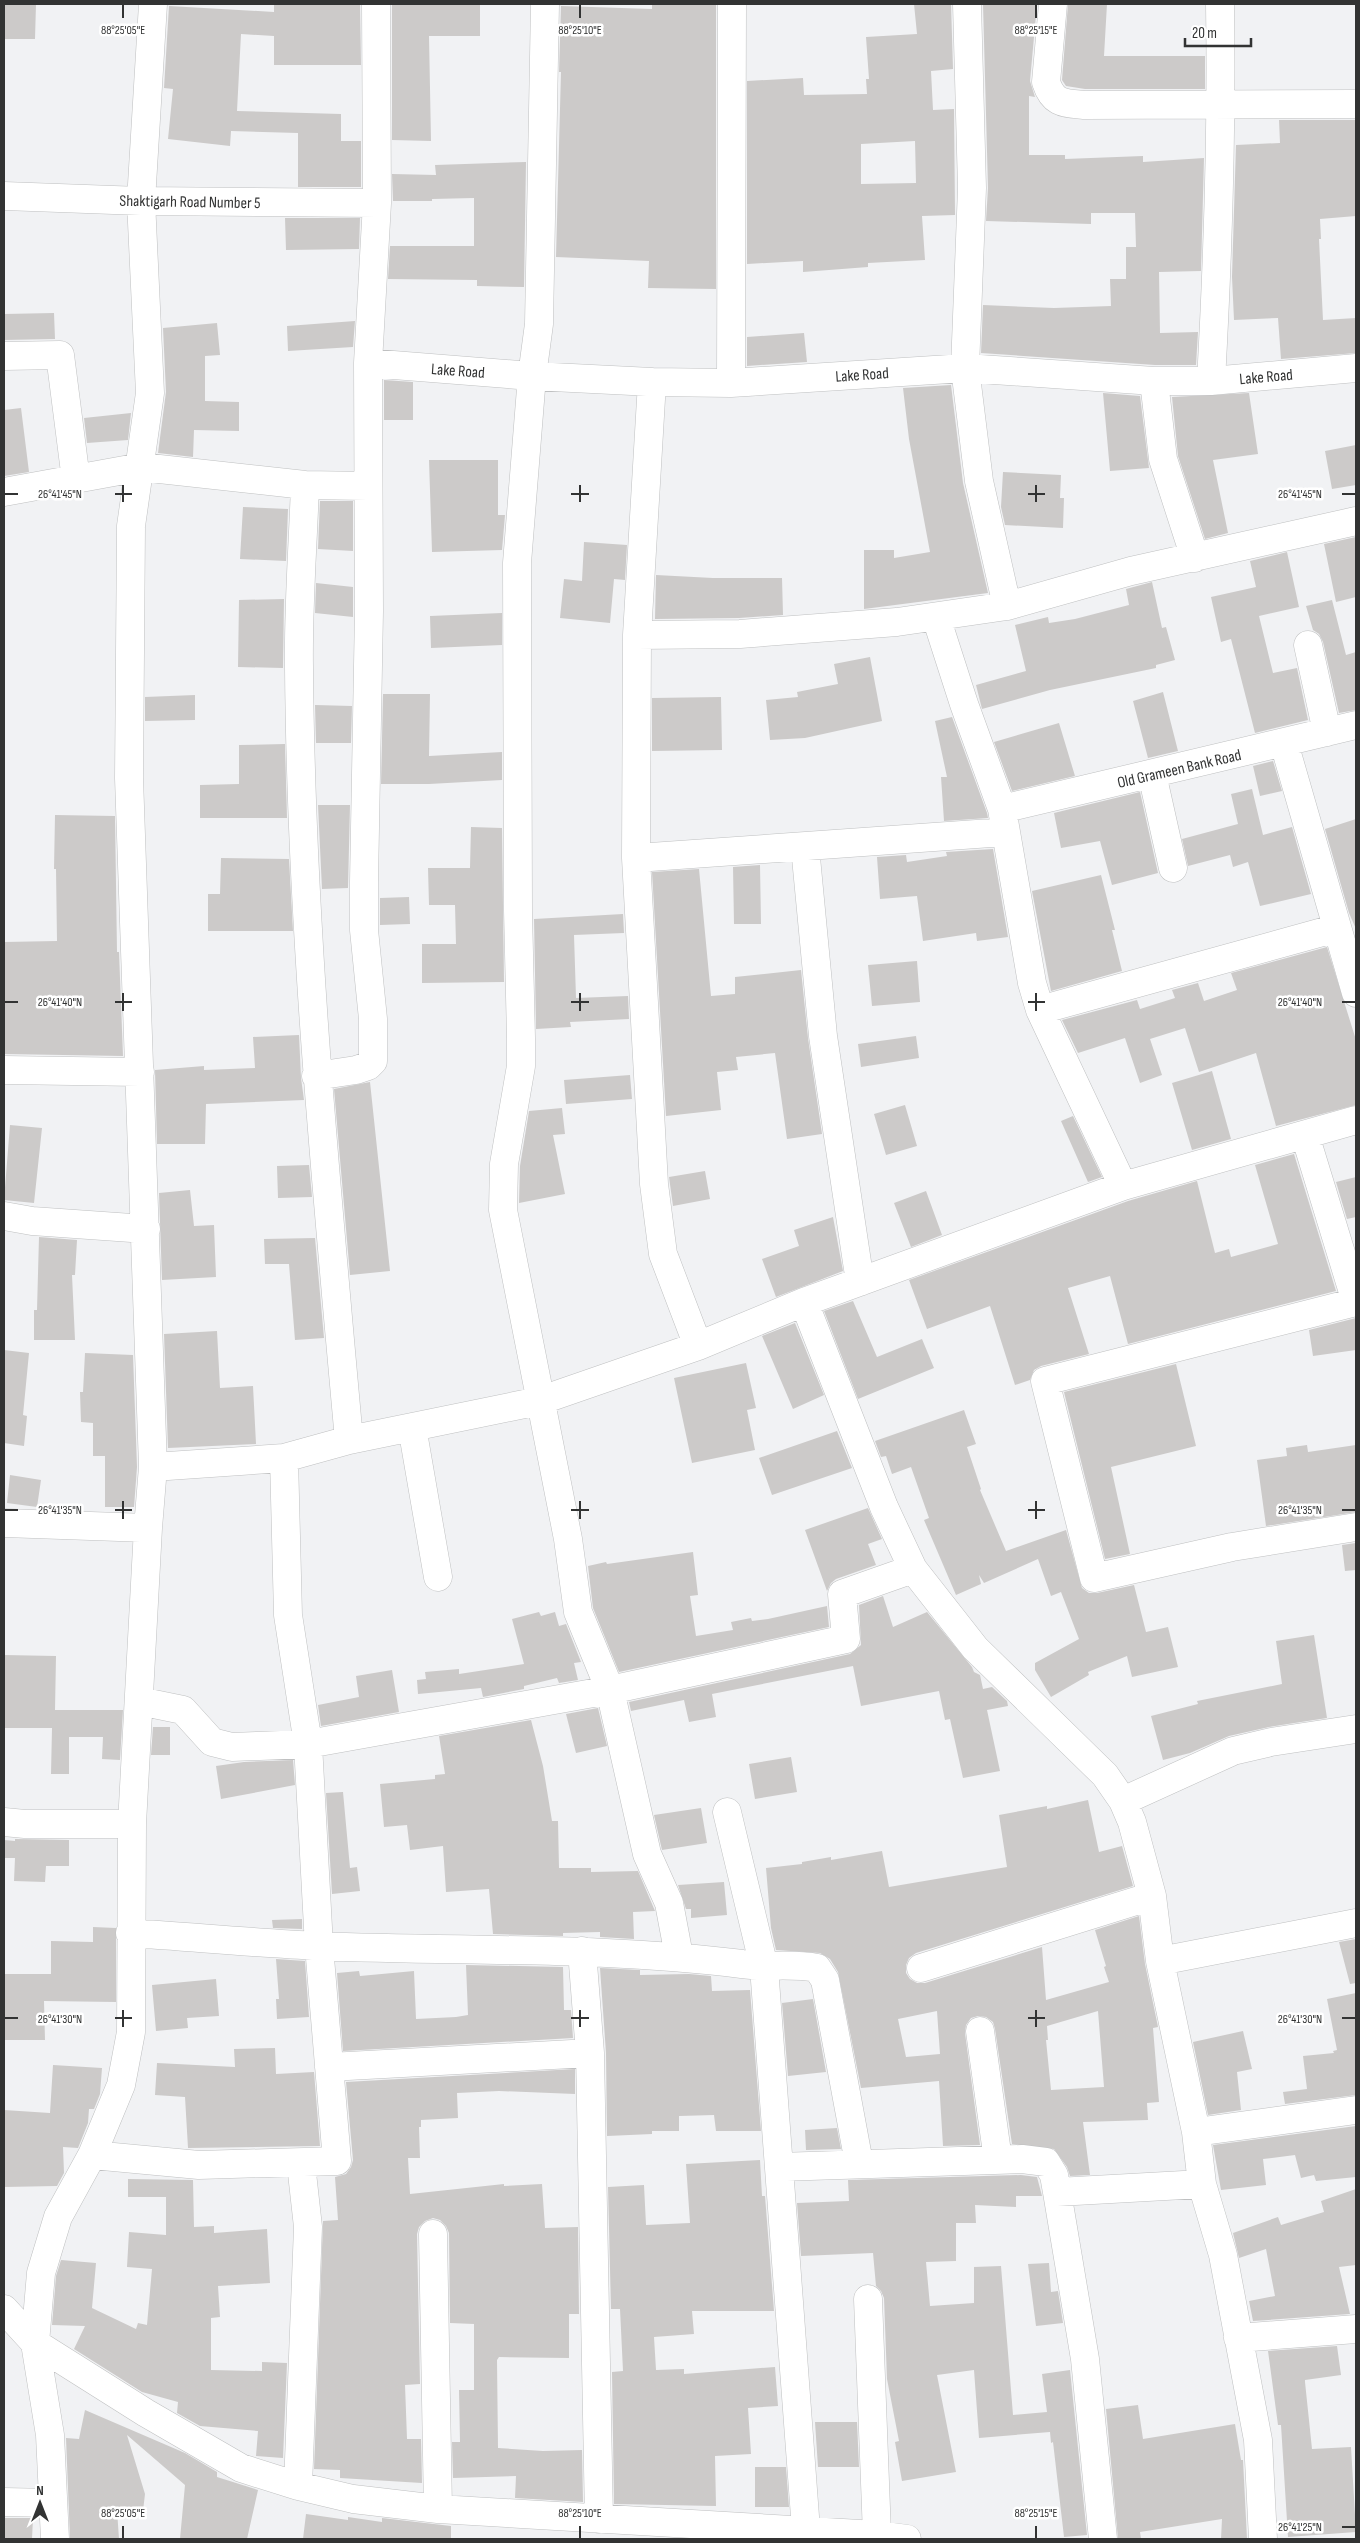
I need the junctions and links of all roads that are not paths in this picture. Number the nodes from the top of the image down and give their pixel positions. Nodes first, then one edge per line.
1 (153, 4) edge
2 (376, 4) edge
3 (545, 4) edge
4 (732, 4) edge
5 (967, 4) edge
6 (1053, 4) edge
7 (1220, 4) edge
8 (1356, 104) edge
9 (1222, 106) junction
10 (4, 196) edge
11 (141, 201) junction
12 (377, 203) junction
13 (4, 356) edge
14 (368, 364) junction
15 (965, 368) junction
16 (1356, 368) edge
17 (532, 376) junction
18 (1154, 381) junction
19 (1210, 381) junction
20 (652, 382) junction
21 (731, 383) junction
22 (141, 467) junction
23 (76, 480) junction
24 (305, 485) junction
25 (368, 486) junction
26 (4, 492) edge
27 (1356, 521) edge
28 (1195, 558) junction
29 (1007, 606) junction
30 (936, 617) junction
31 (637, 635) junction
32 (1308, 645) dead end
33 (1356, 725) edge
34 (1326, 732) junction
35 (1284, 743) junction
36 (1152, 774) junction
37 (1003, 820) junction
38 (805, 846) junction
39 (636, 858) junction
40 (1173, 868) dead end
41 (1337, 928) junction
42 (1356, 993) edge
43 (1040, 1010) junction
44 (4, 1070) edge
45 (140, 1072) junction
46 (316, 1076) junction
47 (1356, 1120) edge
48 (1304, 1135) junction
49 (1123, 1186) junction
50 (4, 1216) edge
51 (146, 1228) junction
52 (860, 1282) junction
53 (804, 1302) junction
54 (1356, 1302) edge
55 (698, 1346) junction
56 (539, 1400) junction
57 (412, 1427) junction
58 (349, 1440) junction
59 (284, 1458) junction
60 (153, 1468) junction
61 (4, 1523) edge
62 (1356, 1527) edge
63 (148, 1528) junction
64 (913, 1569) junction
65 (438, 1577) dead end
66 (610, 1690) junction
67 (139, 1701) junction
68 (1356, 1729) edge
69 (308, 1744) junction
70 (1123, 1801) junction
71 (727, 1812) dead end
72 (4, 1822) edge
73 (132, 1824) junction
74 (1152, 1896) junction
75 (1356, 1923) edge
76 (130, 1933) junction
77 (319, 1946) junction
78 (582, 1951) junction
79 (679, 1956) junction
80 (1160, 1961) junction
81 (764, 1967) junction
82 (921, 1968) dead end
83 (980, 2031) dead end
84 (590, 2053) junction
85 (329, 2067) junction
86 (1356, 2110) edge
87 (1196, 2132) junction
88 (92, 2155) junction
89 (998, 2160) junction
90 (860, 2163) junction
91 (301, 2164) junction
92 (779, 2167) junction
93 (1202, 2184) junction
94 (1057, 2192) junction
95 (433, 2234) dead end
96 (868, 2299) dead end
97 (4, 2309) edge
98 (1356, 2329) edge
99 (1238, 2338) junction
100 (36, 2343) junction
101 (298, 2486) junction
102 (4, 2502) edge
103 (52, 2503) junction
104 (438, 2509) junction
105 (598, 2519) junction
106 (806, 2530) junction
107 (877, 2535) junction
108 (55, 2539) edge
109 (907, 2539) edge
110 (1104, 2539) edge
111 (1263, 2539) edge

1 - 11 street
2 - 12 street
3 - 17 street
4 - 21 street
5 - 15 street
6 - 9 street
7 - 9 street
8 - 9 street
9 - 19 street
10 - 11 street, Shaktigarh Road Number 5
11 - 12 street, Shaktigarh Road Number 5
11 - 22 street
12 - 14 street
13 - 23 street
14 - 17 street, Lake Road
14 - 25 street
15 - 18 street, Lake Road
15 - 21 street, Lake Road
15 - 29 street
16 - 19 street, Lake Road
17 - 20 street, Lake Road
17 - 56 street
18 - 19 street, Lake Road
18 - 28 street
20 - 21 street, Lake Road
20 - 31 street
22 - 23 street
22 - 24 street
22 - 45 street
23 - 26 street
24 - 25 street
24 - 46 street
25 - 46 street
27 - 28 street
28 - 29 street
29 - 30 street
30 - 31 street
30 - 37 street
31 - 39 street
32 - 34 street
33 - 34 street, Old Grameen Bank Road
34 - 35 street, Old Grameen Bank Road
35 - 36 street, Old Grameen Bank Road
35 - 41 street
36 - 37 street, Old Grameen Bank Road
36 - 40 street
37 - 38 street, Old Grameen Bank Road
37 - 43 street
38 - 39 street, Old Grameen Bank Road
38 - 52 street
39 - 55 street
41 - 42 street
41 - 43 street
43 - 49 street
44 - 45 street
45 - 51 street
46 - 58 street
47 - 48 street
48 - 49 street
48 - 54 street
49 - 52 street
50 - 51 street
51 - 60 street
52 - 53 street
53 - 55 street
53 - 64 street
54 - 62 street
55 - 56 street
56 - 57 street
56 - 66 street
57 - 58 street
57 - 65 street
58 - 59 street
59 - 60 street
59 - 69 street
60 - 63 street
61 - 63 street
63 - 67 street
64 - 66 street
64 - 70 street
66 - 69 street
66 - 79 street
67 - 69 street
67 - 73 street
68 - 70 street
69 - 77 street
70 - 74 street
71 - 81 street
72 - 73 street
73 - 76 street
74 - 80 street
74 - 82 street
75 - 80 street
76 - 77 street
76 - 88 street
77 - 78 street
77 - 85 street
78 - 79 street
78 - 84 street
79 - 81 street
80 - 87 street
81 - 90 street
81 - 92 street
83 - 89 street
84 - 85 street
84 - 105 street
85 - 91 street
86 - 87 street
87 - 93 street
88 - 91 street
88 - 100 street
89 - 90 street
89 - 94 street
90 - 92 street
91 - 101 street
92 - 106 street
93 - 94 street
93 - 99 street
94 - 110 street
95 - 104 street
96 - 107 street
97 - 100 street
98 - 99 street
99 - 111 street
100 - 101 street
100 - 103 street
101 - 104 street
102 - 103 street
103 - 108 street
104 - 105 street
105 - 106 street
106 - 107 street
107 - 109 street

